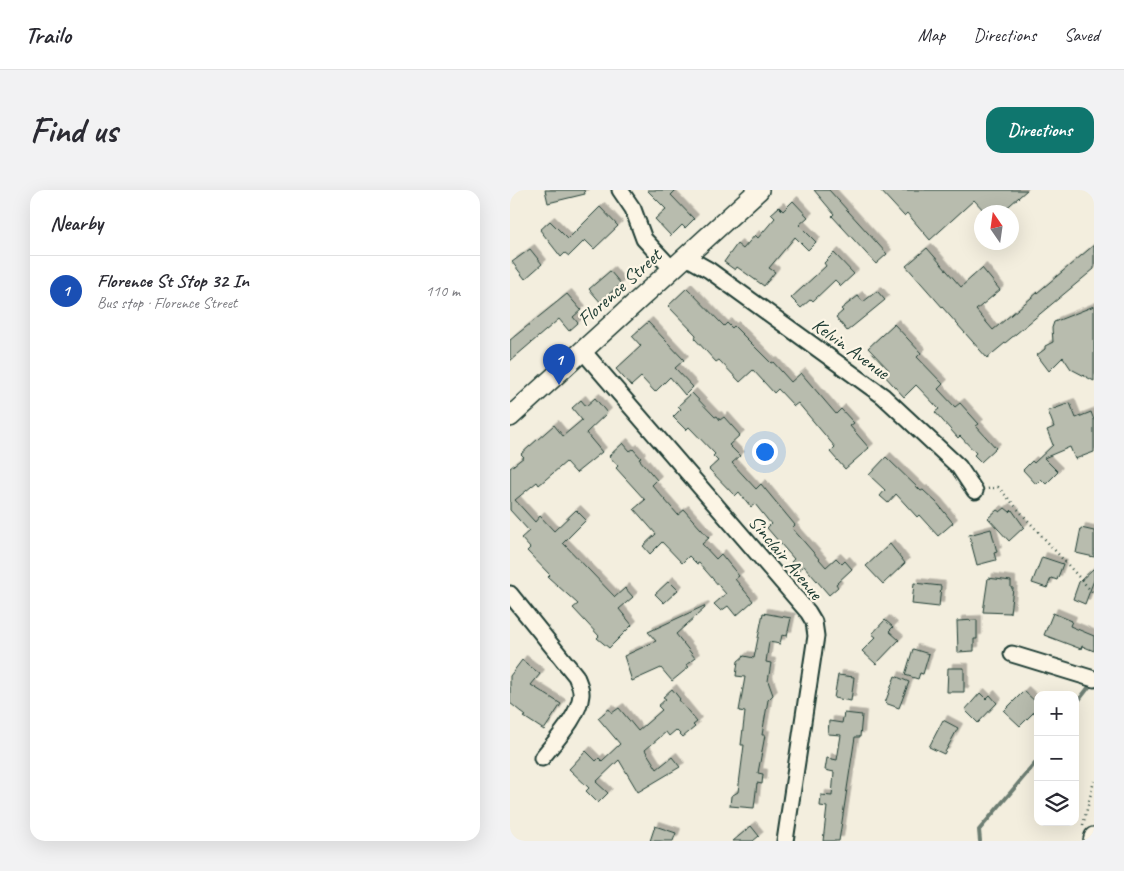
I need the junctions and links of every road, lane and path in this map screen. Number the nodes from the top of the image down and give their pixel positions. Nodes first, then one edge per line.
1 (620, 190) edge
2 (759, 190) edge
3 (679, 263) junction
4 (582, 350) junction
5 (510, 417) edge
6 (975, 491) joint
7 (510, 594) edge
8 (1094, 594) edge
9 (1012, 654) dead end
10 (1089, 678) edge
11 (542, 758) dead end
12 (1094, 781) edge
13 (1089, 837) edge
14 (785, 841) edge

1 - 3 street, Kelvin Avenue
2 - 3 street, Florence Street
3 - 4 street, Florence Street
3 - 6 street, Kelvin Avenue
4 - 5 street, Florence Street
4 - 14 street, Sinclair Avenue
6 - 8 path
7 - 11 street
9 - 10 street
12 - 13 path

